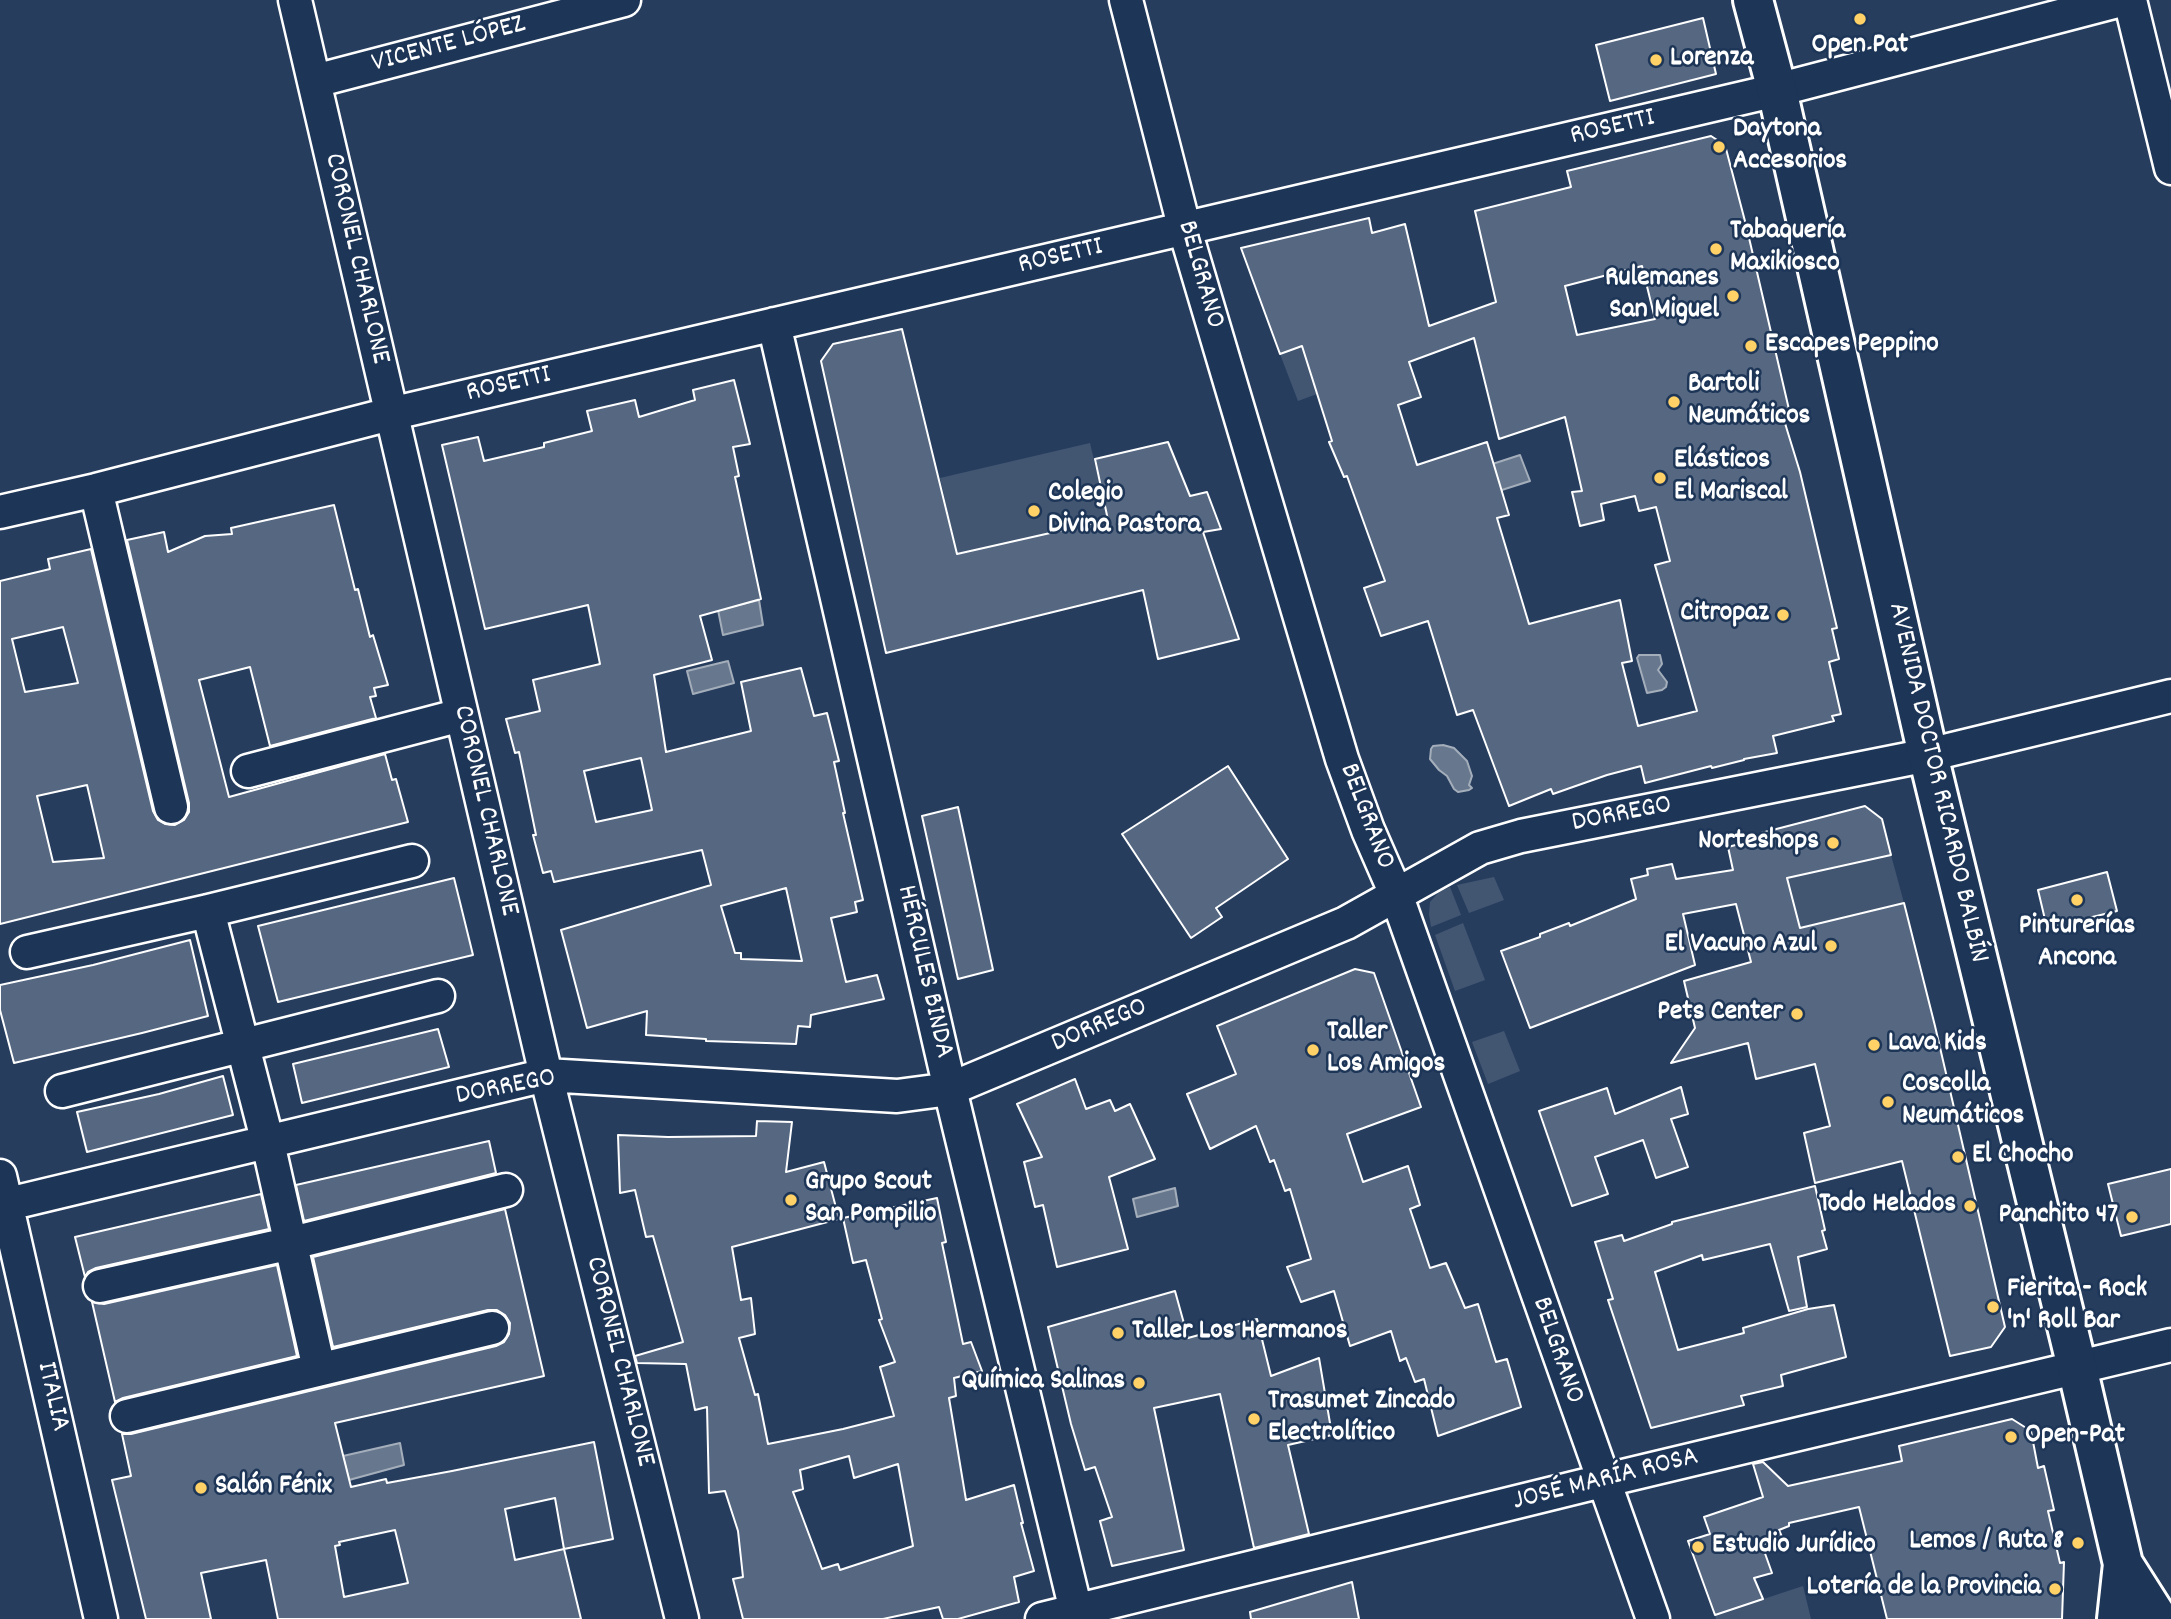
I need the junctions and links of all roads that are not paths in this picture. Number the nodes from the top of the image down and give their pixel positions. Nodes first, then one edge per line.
1 (295, 0) edge
2 (624, 0) edge
3 (1126, 0) edge
4 (1753, 0) edge
5 (2121, 0) edge
6 (2130, 0) edge
7 (315, 81) junction
8 (1777, 90) junction
9 (2171, 168) edge
10 (1185, 230) junction
11 (774, 324) junction
12 (390, 414) junction
13 (96, 490) junction
14 (0, 512) edge
15 (2171, 696) edge
16 (461, 715) junction
17 (1928, 755) junction
18 (248, 771) dead end
19 (171, 807) dead end
20 (412, 860) dead end
21 (1396, 894) junction
22 (208, 911) junction
23 (27, 952) dead end
24 (438, 996) dead end
25 (242, 1046) junction
26 (546, 1075) junction
27 (950, 1089) junction
28 (62, 1091) dead end
29 (268, 1143) junction
30 (506, 1191) dead end
31 (2, 1196) edge
32 (292, 1243) junction
33 (100, 1286) dead end
34 (492, 1328) dead end
35 (2171, 1345) edge
36 (2077, 1367) junction
37 (319, 1370) junction
38 (127, 1416) dead end
39 (1602, 1481) junction
40 (2123, 1564) junction
41 (1077, 1615) edge
42 (101, 1619) edge
43 (682, 1619) edge
44 (1042, 1619) edge
45 (1653, 1619) edge
46 (2117, 1619) edge
47 (2158, 1619) edge

1 - 7 street, CORONEL CHARLONE
2 - 7 street, VICENTE LÓPEZ
3 - 10 street, BELGRANO
4 - 8 main road, AVENIDA DOCTOR RICARDO BALBÍN
5 - 8 street, ROSETTI
6 - 9 street
7 - 12 street, CORONEL CHARLONE
8 - 10 street, ROSETTI
8 - 17 main road, AVENIDA DOCTOR RICARDO BALBÍN
10 - 11 street, ROSETTI
10 - 21 street, BELGRANO
11 - 12 street, ROSETTI
11 - 27 street, HÉRCULES BINDA
12 - 13 street, ROSETTI
12 - 16 street, CORONEL CHARLONE
13 - 14 street, ROSETTI
13 - 19 street
15 - 17 street, DORREGO
16 - 18 street
16 - 26 street, CORONEL CHARLONE
17 - 21 street, DORREGO
17 - 36 main road, AVENIDA DOCTOR RICARDO BALBÍN
20 - 22 street
21 - 27 street, DORREGO
21 - 39 street, BELGRANO
22 - 23 street
22 - 25 street
24 - 25 street
25 - 28 street
25 - 29 street
26 - 27 street, DORREGO
26 - 29 street, DORREGO
26 - 43 street, CORONEL CHARLONE
27 - 41 street, HÉRCULES BINDA
29 - 31 street, DORREGO
29 - 32 street
30 - 32 street
31 - 42 street, ITALIA
32 - 33 street
32 - 37 street
34 - 37 street
35 - 36 street, JOSÉ MARÍA ROSA
36 - 39 street, JOSÉ MARÍA ROSA
36 - 40 main road, AVENIDA DOCTOR RICARDO BALBÍN
37 - 38 street
39 - 41 street, JOSÉ MARÍA ROSA
39 - 45 street, BELGRANO
40 - 46 main road, AVENIDA DOCTOR RICARDO BALBÍN
40 - 47 main road, AVENIDA DOCTOR RICARDO BALBÍN
41 - 44 street, JOSÉ MARÍA ROSA

